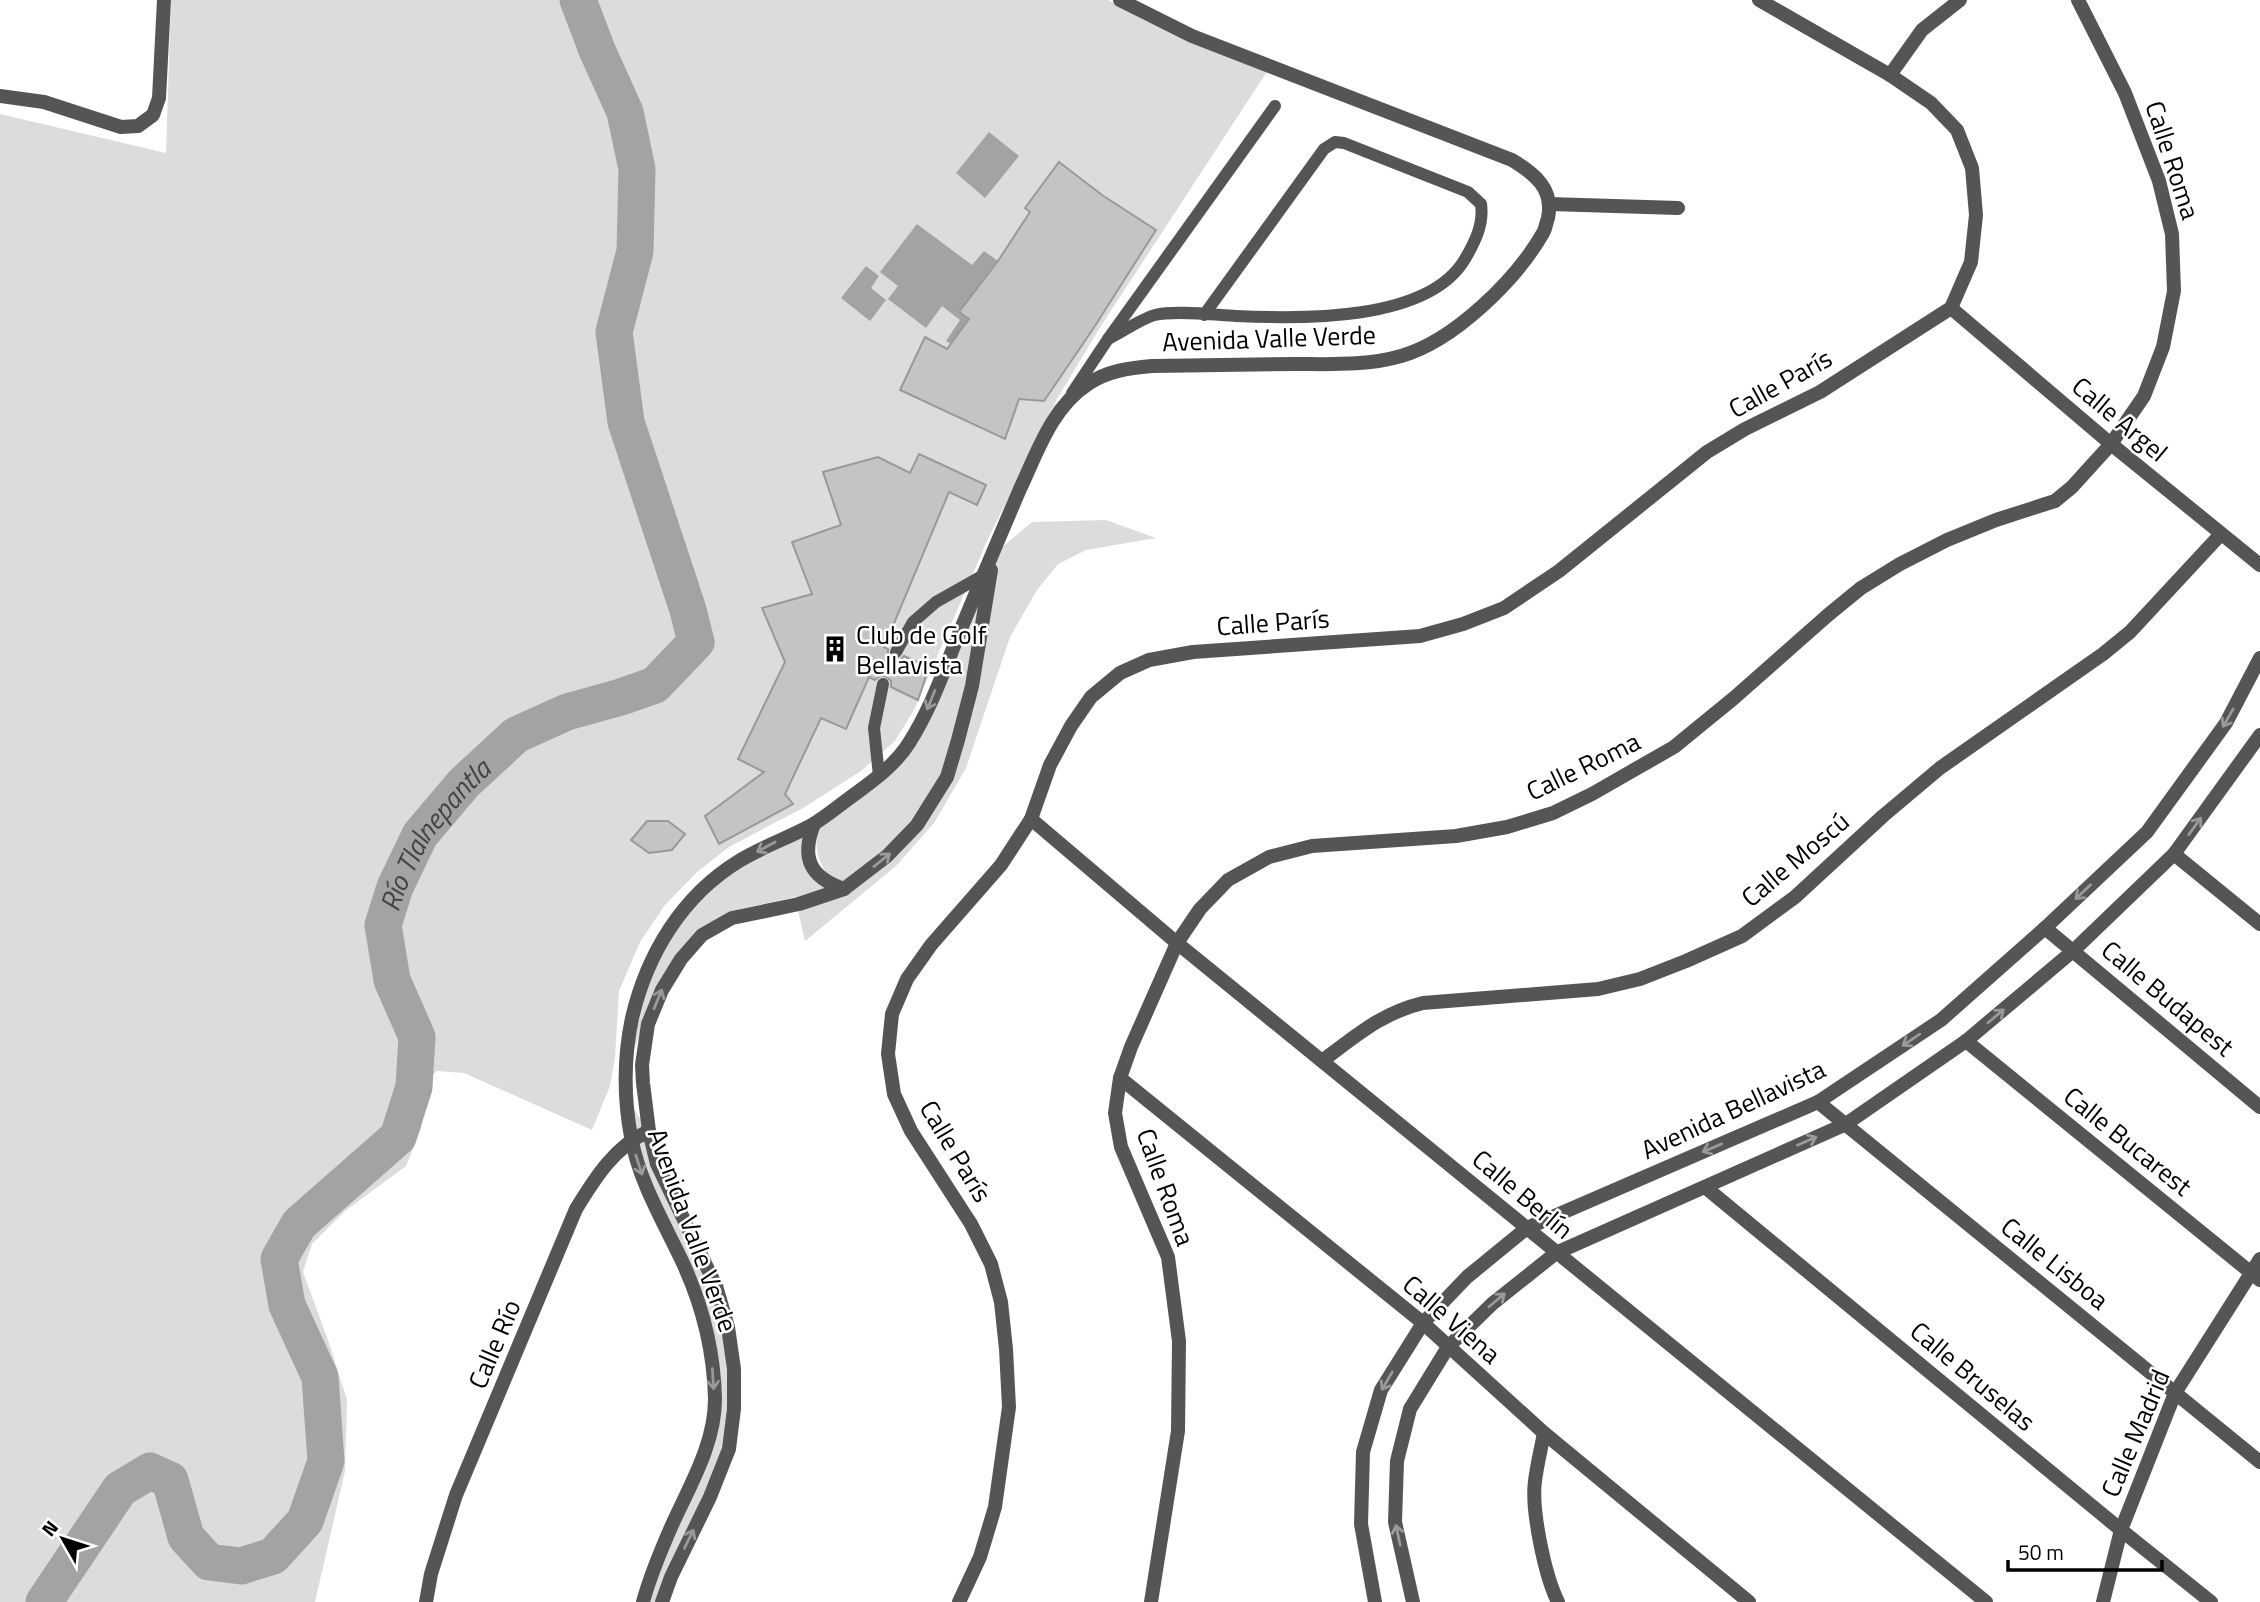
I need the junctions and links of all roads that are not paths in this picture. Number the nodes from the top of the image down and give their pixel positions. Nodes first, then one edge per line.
1 (164, 0) edge
2 (1121, 0) edge
3 (1759, 0) edge
4 (1959, 0) edge
5 (2078, 0) edge
6 (1890, 75) junction
7 (0, 96) edge
8 (1275, 106) dead end
9 (1550, 204) junction
10 (1678, 208) dead end
11 (1951, 309) junction
12 (1204, 315) junction
13 (1108, 340) junction
14 (1064, 405) junction
15 (2111, 444) junction
16 (2221, 534) junction
17 (995, 546) junction
18 (2260, 565) edge
19 (982, 576) junction
20 (896, 652) dead end
21 (2260, 658) edge
22 (883, 684) dead end
23 (2259, 741) edge
24 (879, 776) junction
25 (1031, 819) junction
26 (814, 824) junction
27 (2174, 854) junction
28 (844, 889) junction
29 (2260, 924) edge
30 (2045, 928) junction
31 (1177, 943) junction
32 (2073, 951) junction
33 (1966, 1041) junction
34 (1322, 1061) junction
35 (1120, 1077) junction
36 (1818, 1102) junction
37 (2260, 1107) edge
38 (1846, 1124) junction
39 (649, 1131) junction
40 (631, 1139) junction
41 (1705, 1187) junction
42 (1527, 1228) junction
43 (1556, 1253) junction
44 (2260, 1259) edge
45 (2255, 1276) edge
46 (1423, 1324) junction
47 (1448, 1348) junction
48 (2175, 1392) junction
49 (1544, 1433) junction
50 (2260, 1462) edge
51 (2121, 1530) junction
52 (426, 1602) edge
53 (643, 1602) edge
54 (662, 1602) edge
55 (960, 1602) edge
56 (1151, 1602) edge
57 (1374, 1602) edge
58 (1413, 1602) edge
59 (1558, 1602) edge
60 (1749, 1602) edge
61 (1986, 1602) edge
62 (2103, 1602) edge
63 (2211, 1602) edge

1 - 7 street
2 - 9 street
3 - 6 street
4 - 6 street
5 - 15 street, Calle Roma
6 - 11 street
8 - 13 lane
9 - 10 street
9 - 14 street, Avenida Valle Verde
11 - 15 street, Calle Argel
11 - 25 street, Calle París
12 - 12 lane
12 - 13 lane
13 - 14 lane
14 - 17 street, Avenida Valle Verde
15 - 16 street, Calle Argel
15 - 31 street, Calle Roma
16 - 18 street, Calle Argel
16 - 34 street, Calle Moscú
17 - 19 street, Avenida Valle Verde
28 -> 17 street, Avenida Valle Verde
19 - 20 lane
19 -> 24 street, Avenida Valle Verde
21 -> 30 street, Avenida Bellavista
22 - 24 lane
27 -> 23 street
24 - 26 street, Avenida Valle Verde
25 - 31 street, Calle Berlín
25 - 55 street, Calle París
26 - 28 street
26 -> 40 street, Avenida Valle Verde
27 - 29 street
27 - 32 street
39 -> 28 street, Avenida Valle Verde
30 - 32 street, Calle Budapest
30 -> 36 street, Avenida Bellavista
31 - 34 street, Calle Berlín
31 - 35 street, Calle Roma
33 -> 32 street
32 - 37 street, Calle Budapest
33 - 38 street
33 - 45 street, Calle Bucarest
34 - 42 street, Calle Berlín
35 - 46 street, Calle Viena
35 - 56 street, Calle Roma
36 - 38 street, Calle Lisboa
36 -> 42 street, Avenida Bellavista
41 -> 38 street
38 - 48 street, Calle Lisboa
39 - 40 street, Calle Río
54 -> 39 street, Avenida Valle Verde
40 - 52 street, Calle Río
40 -> 53 street, Avenida Valle Verde
41 - 43 street
41 - 51 street, Calle Bruselas
42 - 43 street, Calle Berlín
42 - 46 street, Avenida Bellavista
47 -> 43 street
43 - 61 street, Calle Berlín
44 - 45 street, Calle Madrid
45 - 48 street, Calle Madrid
46 - 47 street, Calle Viena
46 -> 57 street, Avenida Bellavista
47 - 49 street, Calle Viena
58 -> 47 street
48 - 50 street, Calle Lisboa
48 - 51 street, Calle Madrid
49 - 59 street
49 - 60 street, Calle Viena
51 - 62 street, Calle Madrid
51 - 63 street, Calle Bruselas

